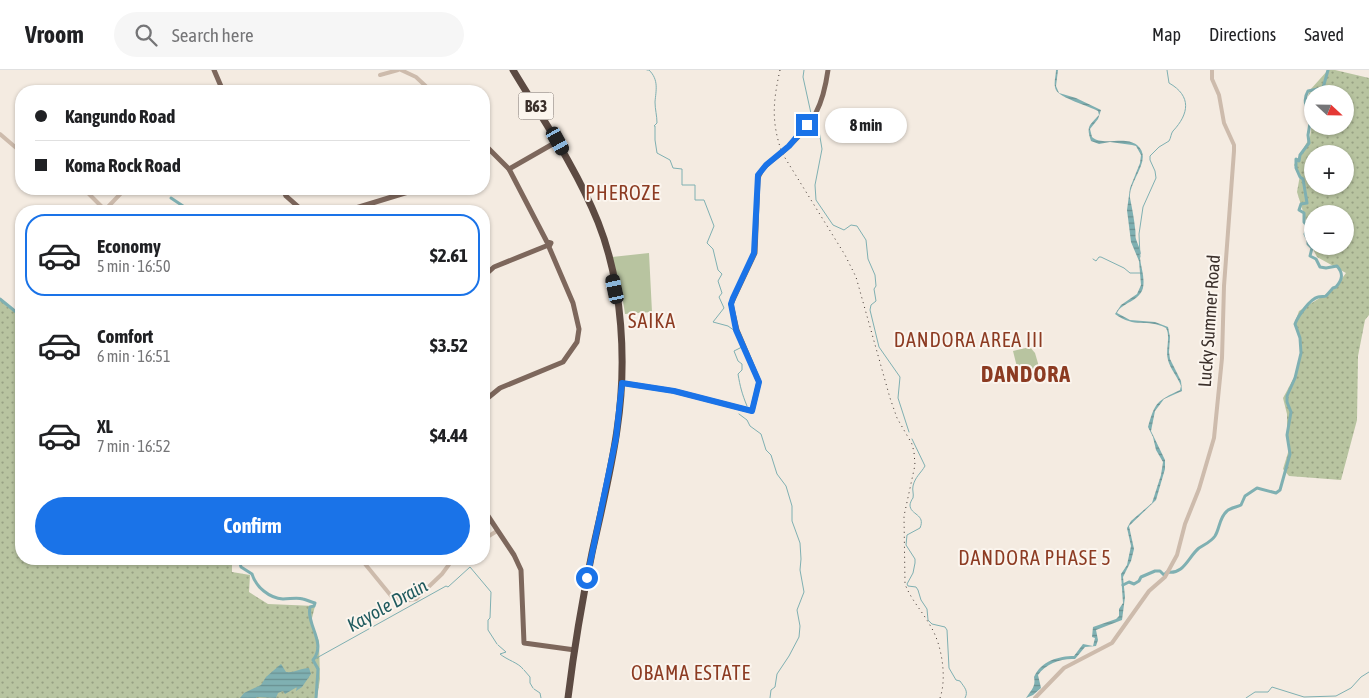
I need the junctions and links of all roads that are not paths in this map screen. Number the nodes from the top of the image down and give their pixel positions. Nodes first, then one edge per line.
1 (214, 70) edge
2 (400, 70) edge
3 (513, 70) edge
4 (518, 70) edge
5 (828, 70) edge
6 (1212, 70) edge
7 (380, 75) dead end
8 (220, 85) edge
9 (424, 85) edge
10 (0, 134) edge
11 (558, 141) junction
12 (15, 147) edge
13 (490, 150) edge
14 (509, 169) junction
15 (581, 183) junction
16 (89, 195) edge
17 (119, 195) edge
18 (286, 195) edge
19 (398, 195) edge
20 (99, 205) edge
21 (110, 205) edge
22 (296, 205) edge
23 (366, 205) edge
24 (547, 245) junction
25 (490, 271) edge
26 (622, 383) junction
27 (490, 396) edge
28 (490, 520) edge
29 (497, 531) junction
30 (490, 535) edge
31 (367, 565) edge
32 (449, 565) edge
33 (575, 650) junction
34 (568, 698) edge
35 (1035, 698) edge

1 - 8 main road
2 - 7 street
2 - 9 street
3 - 11 highway, B63
4 - 15 highway, B63
5 - 26 main road
6 - 35 street, Lucky Summer Road
10 - 12 street
11 - 14 main road
11 - 15 highway, B63
13 - 14 main road
14 - 24 main road
15 - 26 highway, B63
16 - 20 street
17 - 21 street
18 - 22 main road
19 - 23 main road
24 - 25 main road
24 - 27 main road
26 - 33 highway, B63
28 - 29 main road
29 - 30 street
29 - 33 main road
31 - 32 street
33 - 34 highway, B63

